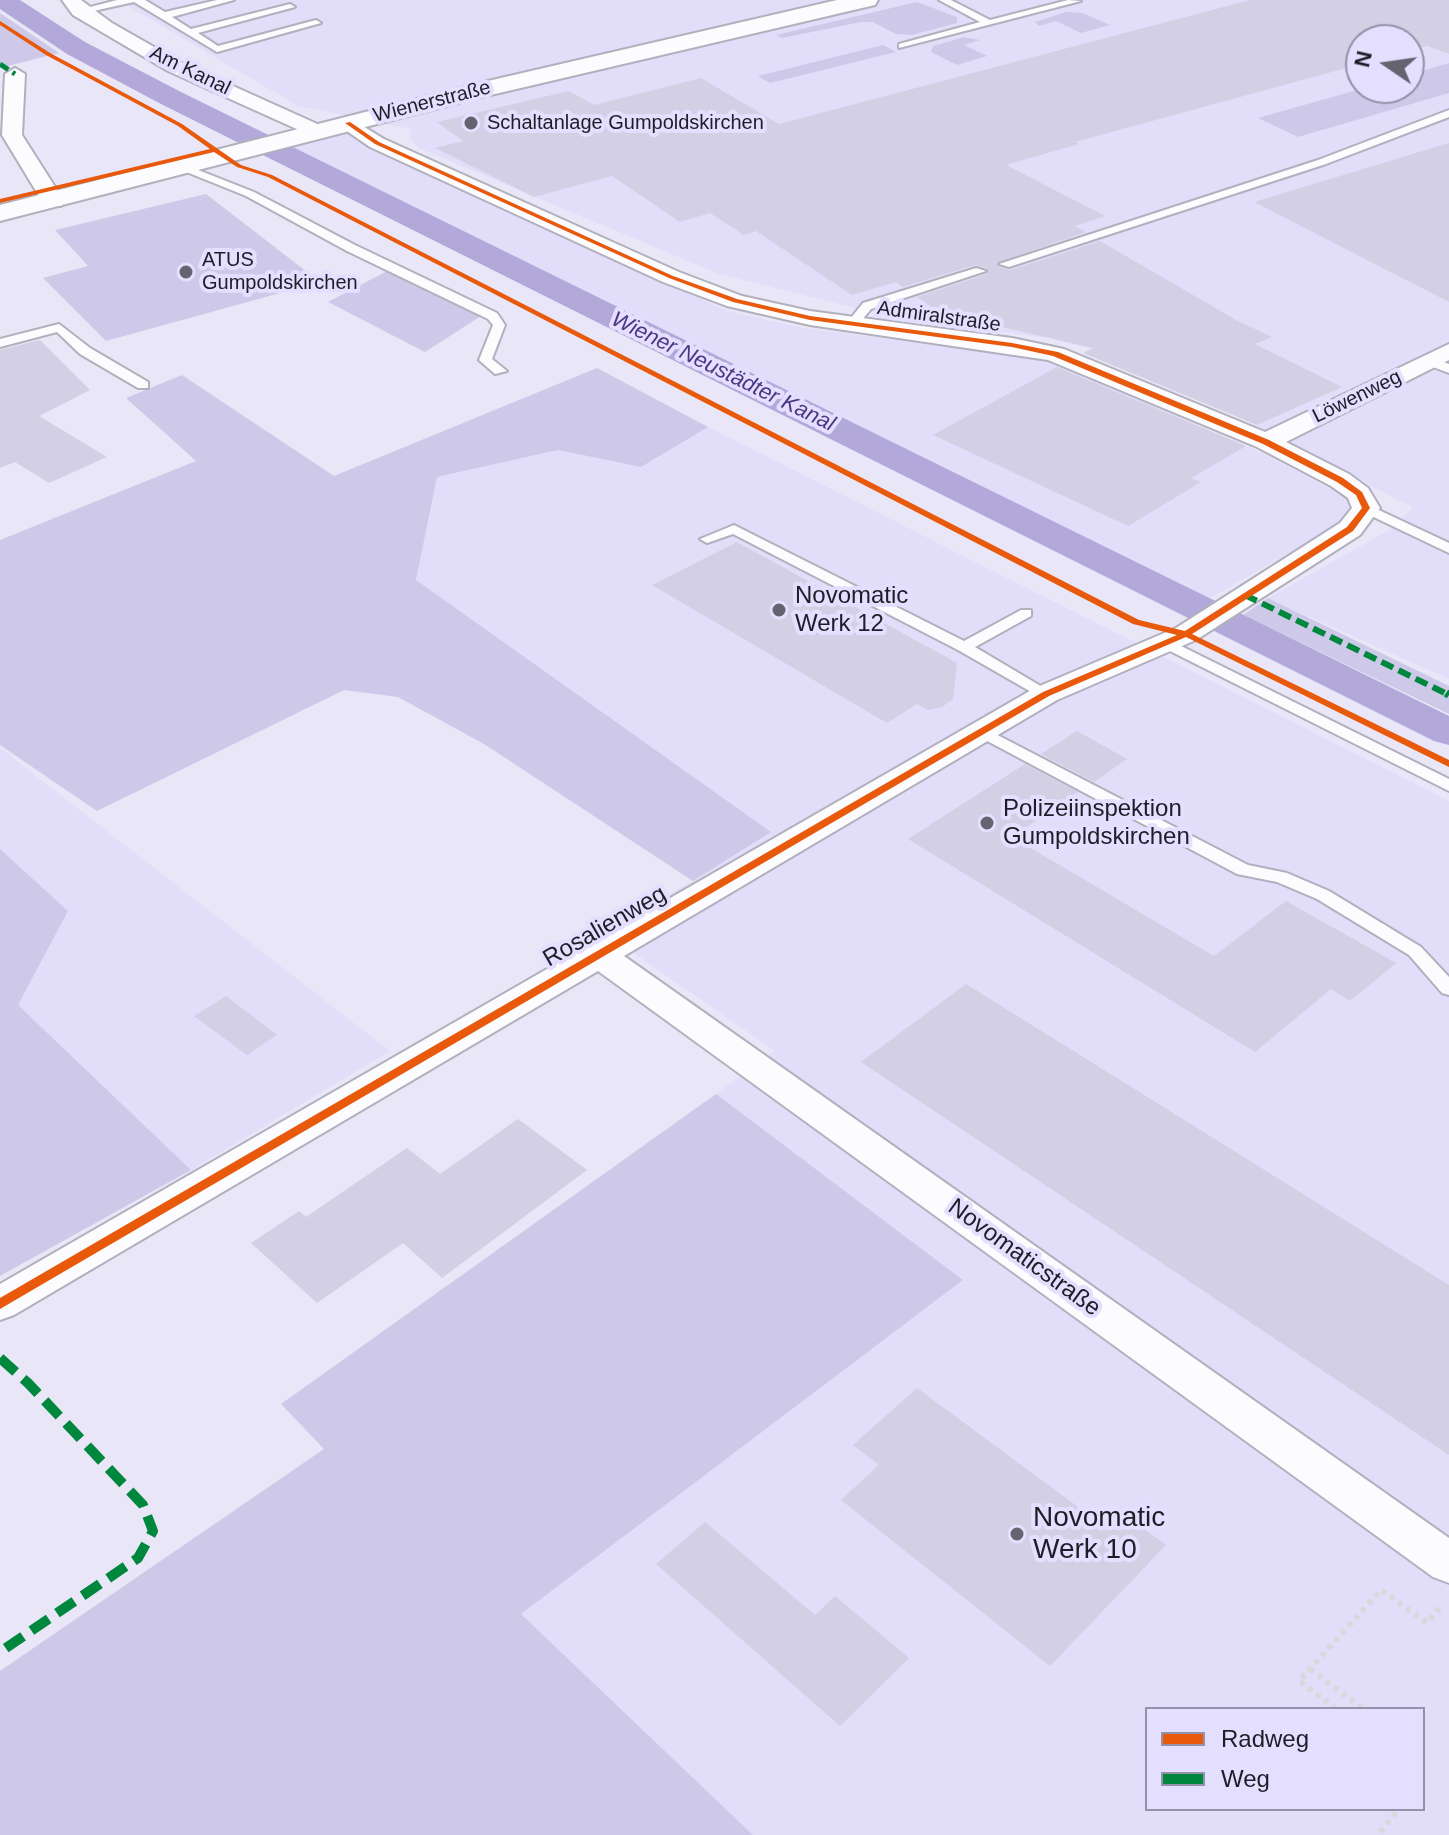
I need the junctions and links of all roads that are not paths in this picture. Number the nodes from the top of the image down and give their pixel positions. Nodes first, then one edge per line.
1 (131, 0) edge
2 (138, 0) edge
3 (229, 0) edge
4 (867, 0) edge
5 (944, 0) edge
6 (1076, 1) edge
7 (76, 5) edge
8 (290, 7) dead end
9 (162, 16) junction
10 (316, 23) dead end
11 (989, 23) junction
12 (189, 32) junction
13 (903, 46) dead end
14 (15, 74) dead end
15 (1449, 113) edge
16 (348, 123) junction
17 (317, 131) junction
18 (183, 167) junction
19 (53, 201) junction
20 (0, 213) edge
21 (1005, 264) dead end
22 (980, 271) dead end
23 (852, 324) junction
24 (0, 343) edge
25 (1443, 361) edge
26 (500, 371) dead end
27 (143, 385) dead end
28 (1266, 442) junction
29 (1366, 508) junction
30 (707, 539) dead end
31 (1449, 549) edge
32 (1026, 613) dead end
33 (1165, 643) junction
34 (964, 647) junction
35 (1046, 694) junction
36 (982, 732) junction
37 (1449, 786) edge
38 (598, 954) junction
39 (1449, 989) edge
40 (0, 1304) edge
41 (1449, 1563) edge

1 - 7 lane
2 - 9 lane
3 - 9 lane
4 - 16 street, Wienerstraße
5 - 11 lane
6 - 11 lane
7 - 17 street, Am Kanal
8 - 12 lane
9 - 12 lane
10 - 12 lane
11 - 13 lane
14 - 19 street
15 - 21 lane
16 - 17 street, Wienerstraße
16 - 23 street, Admiralstraße
17 - 18 street, Wienerstraße
18 - 19 street, Wienerstraße
18 - 26 lane
19 - 20 street, Wienerstraße
22 - 23 lane
23 - 28 street, Admiralstraße
24 - 27 lane
25 - 28 street, Löwenweg
28 - 29 street, Admiralstraße
29 - 31 lane
29 - 33 street, Rosalienweg
30 - 34 lane
32 - 34 lane
33 - 35 street, Rosalienweg
33 - 37 lane
34 - 35 lane
35 - 36 street, Rosalienweg
36 - 38 street, Rosalienweg
36 - 39 lane
38 - 40 street, Rosalienweg
38 - 41 street, Novomaticstraße

